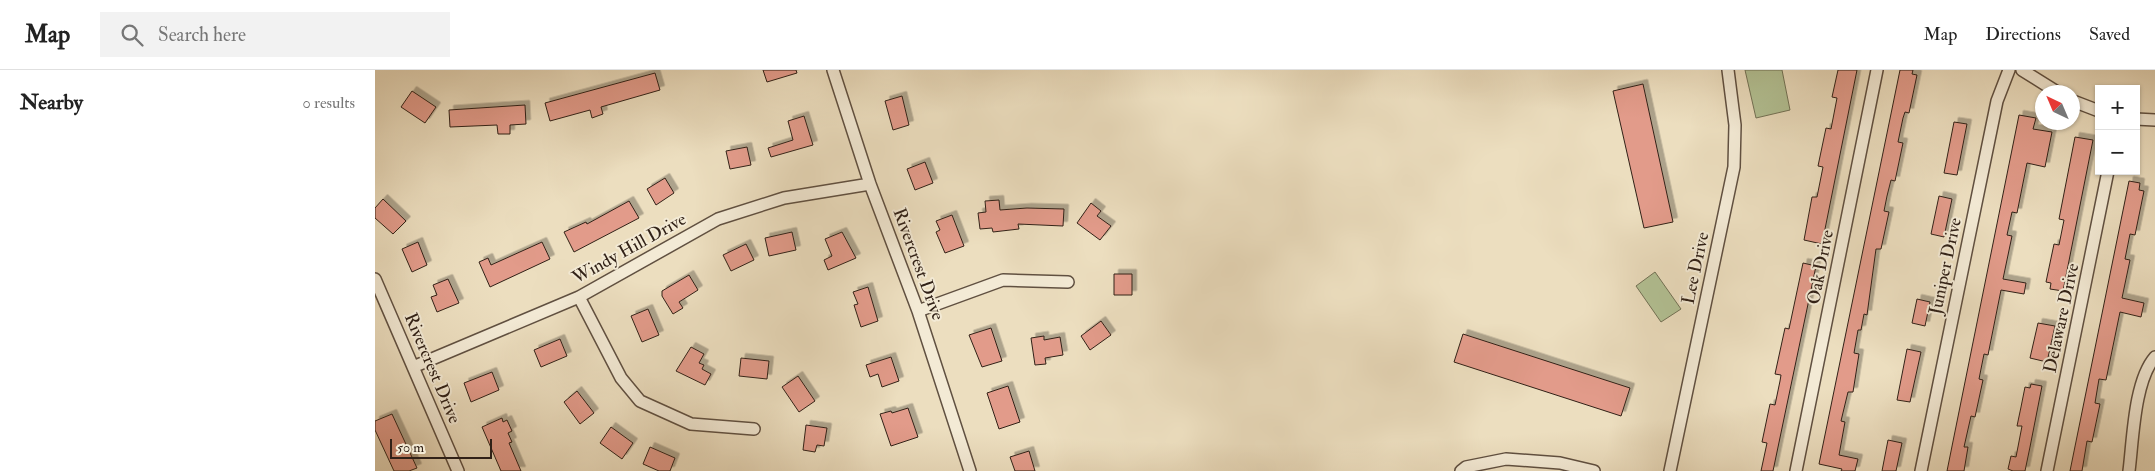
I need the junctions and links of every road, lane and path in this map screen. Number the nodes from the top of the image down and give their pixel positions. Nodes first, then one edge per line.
1 (833, 70) edge
2 (1727, 70) edge
3 (1877, 70) edge
4 (2009, 70) edge
5 (2022, 70) edge
6 (2046, 85) edge
7 (2080, 104) edge
8 (2095, 109) edge
9 (2140, 119) edge
10 (2155, 120) edge
11 (2107, 175) edge
12 (870, 184) junction
13 (375, 279) edge
14 (1068, 282) dead end
15 (579, 297) junction
16 (918, 311) junction
17 (2155, 358) edge
18 (413, 367) junction
19 (753, 429) dead end
20 (458, 471) edge
21 (970, 471) edge
22 (1461, 471) edge
23 (1594, 471) edge
24 (1671, 471) edge
25 (1796, 471) edge
26 (1921, 471) edge
27 (2047, 471) edge
28 (2129, 471) edge

1 - 12 street, Rivercrest Drive
2 - 24 street, Lee Drive
3 - 25 street, Oak Drive
4 - 26 street, Juniper Drive
5 - 6 street
7 - 8 street
9 - 10 street
11 - 27 street, Delaware Drive
12 - 15 street, Windy Hill Drive
12 - 16 street, Rivercrest Drive
13 - 18 street, Rivercrest Drive
14 - 16 street
15 - 18 street, Windy Hill Drive
15 - 19 street
16 - 21 street, Rivercrest Drive
17 - 28 street
18 - 20 street, Rivercrest Drive
22 - 23 street

